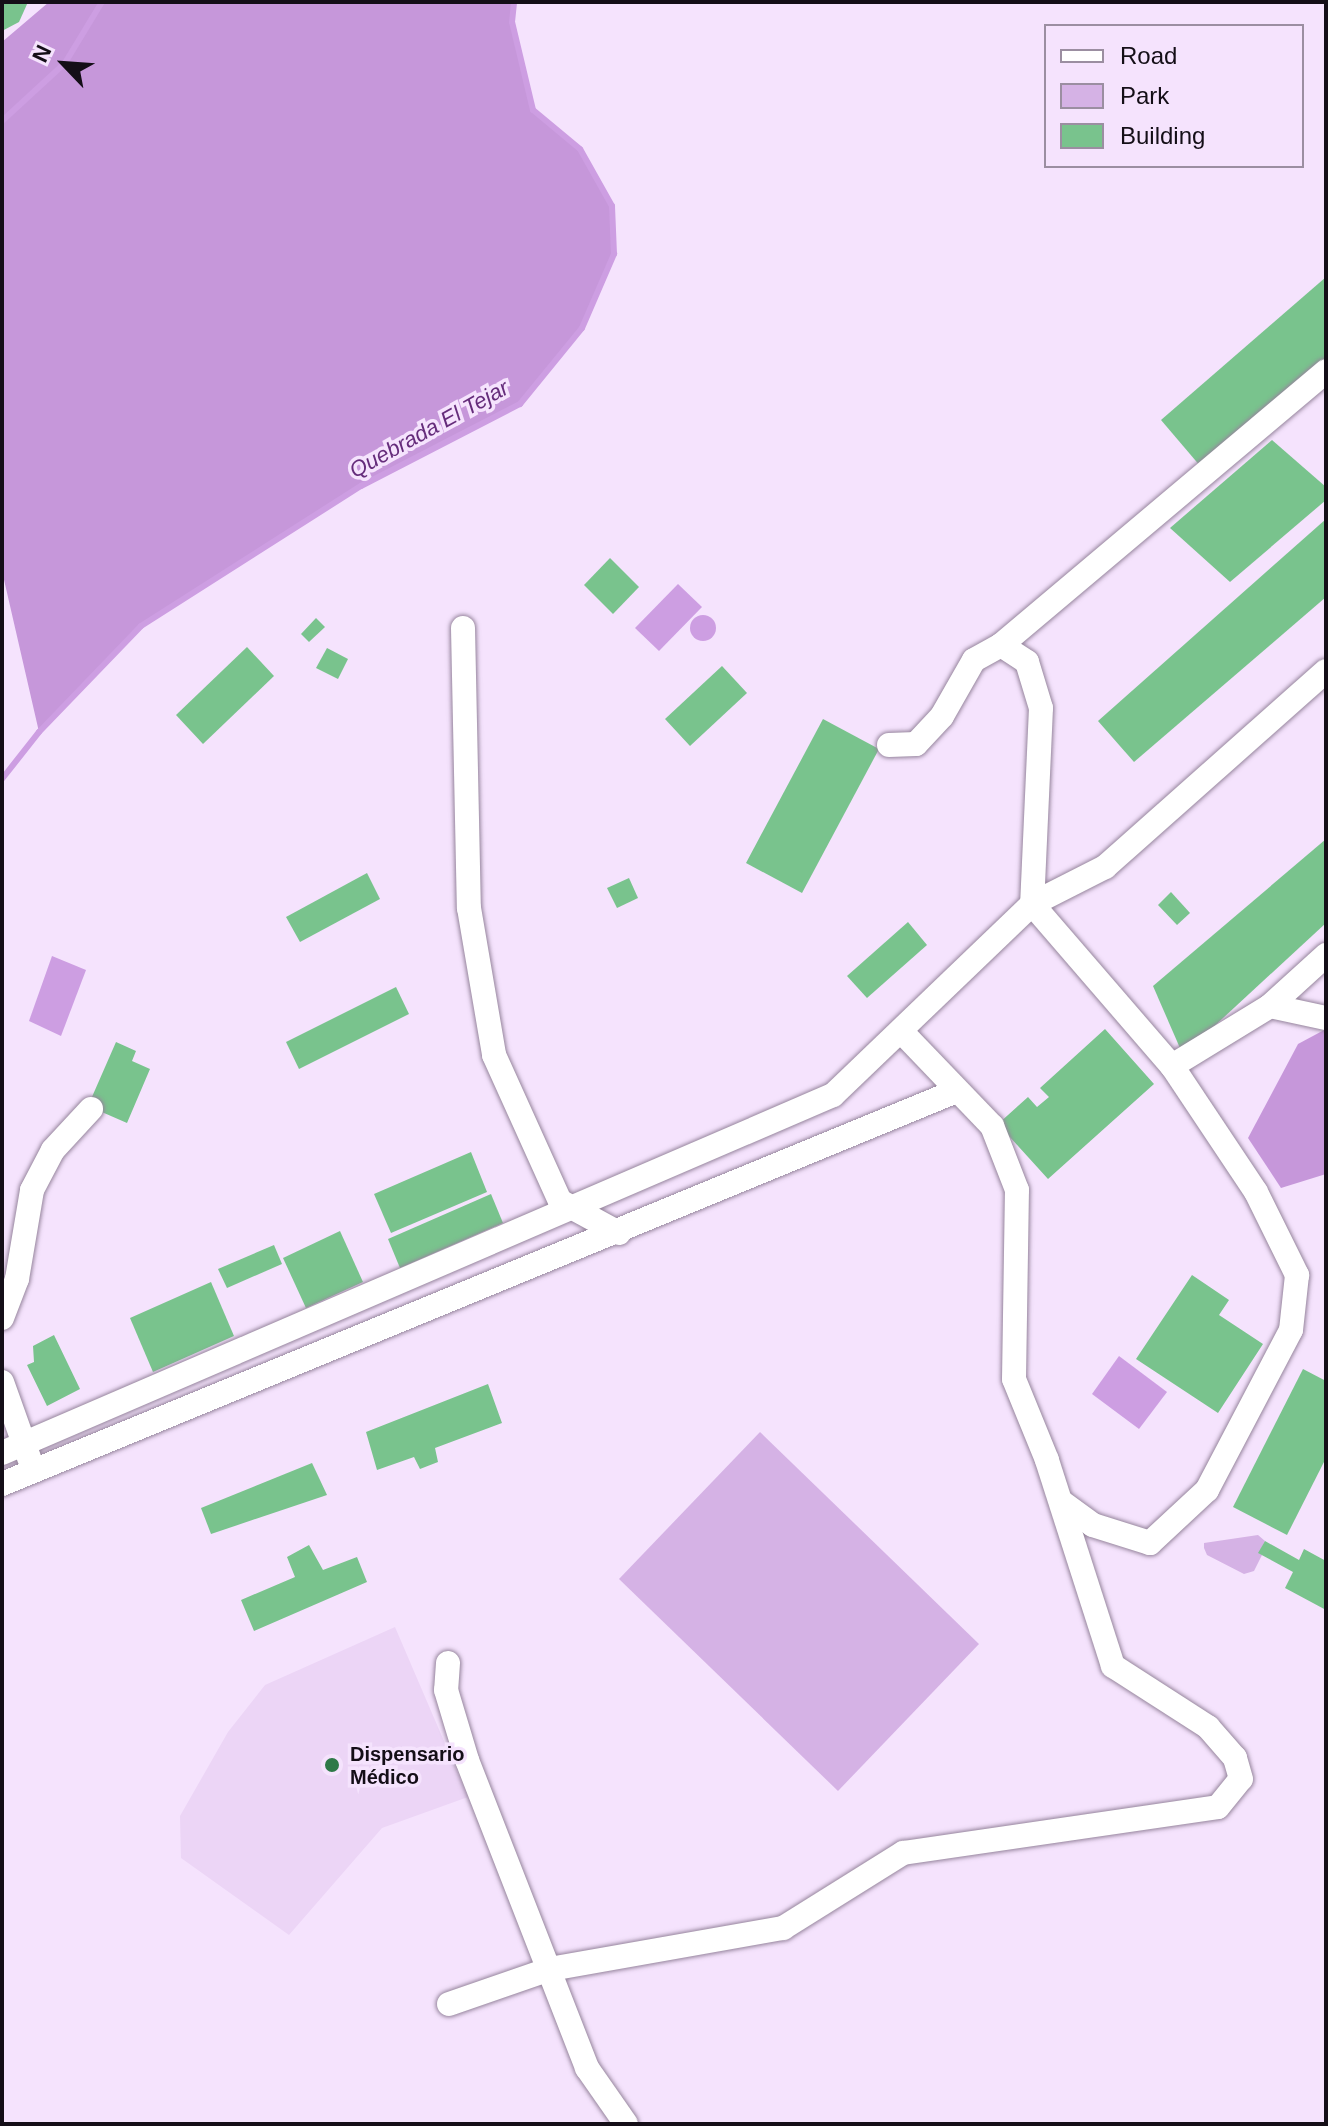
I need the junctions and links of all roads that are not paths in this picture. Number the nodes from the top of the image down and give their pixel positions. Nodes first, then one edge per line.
1 (1326, 371) edge
2 (463, 628) dead end
3 (1001, 645) junction
4 (1326, 671) edge
5 (889, 745) dead end
6 (1032, 904) junction
7 (1326, 955) edge
8 (1270, 1006) junction
9 (1326, 1018) edge
10 (902, 1032) junction
11 (1172, 1066) junction
12 (954, 1092) junction
13 (91, 1109) dead end
14 (570, 1210) junction
15 (619, 1233) junction
16 (453, 1263) junction
17 (467, 1291) junction
18 (2, 1318) edge
19 (2, 1382) edge
20 (13, 1449) edge
21 (35, 1471) junction
22 (2, 1484) edge
23 (1061, 1502) junction
24 (448, 1663) dead end
25 (550, 1969) junction
26 (449, 2004) dead end
27 (626, 2124) edge

1 - 3 street
2 - 14 street
3 - 5 street
3 - 6 street
4 - 6 street
6 - 10 street
6 - 11 street
7 - 8 street
8 - 9 street
8 - 11 street
10 - 12 street
10 - 14 street
11 - 23 street
12 - 15 street
12 - 23 street
13 - 18 street
14 - 15 street
14 - 16 street
15 - 17 street
16 - 17 street
16 - 20 street
17 - 21 street
19 - 20 street
20 - 21 street
21 - 22 street
23 - 25 street
24 - 25 street
25 - 26 street
25 - 27 street

